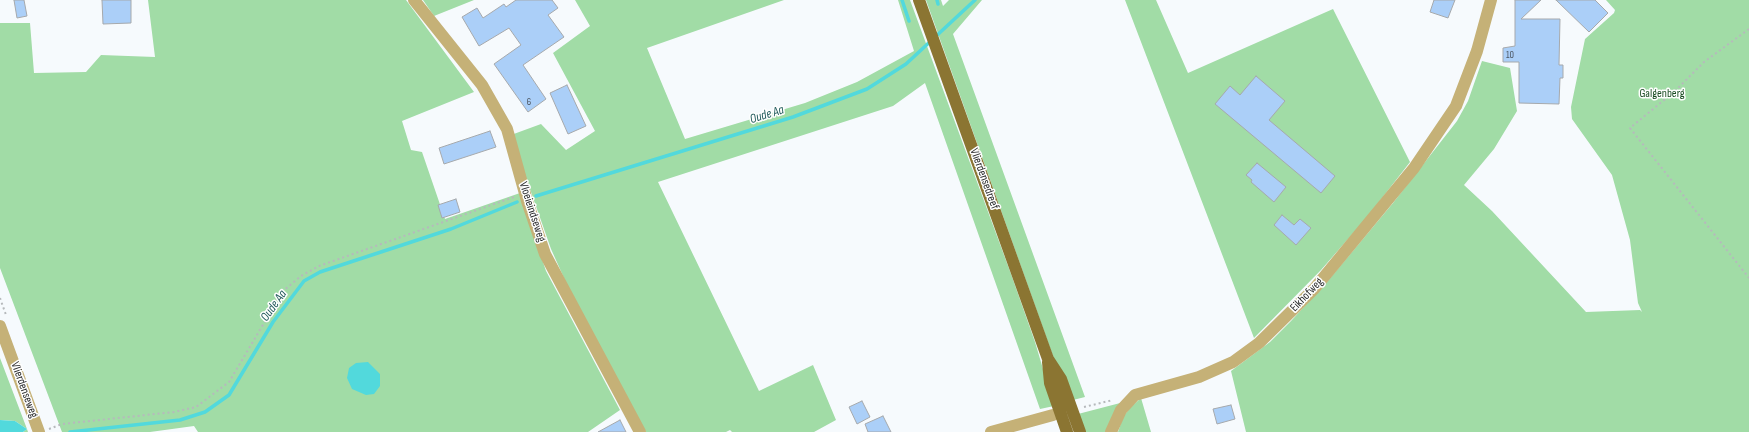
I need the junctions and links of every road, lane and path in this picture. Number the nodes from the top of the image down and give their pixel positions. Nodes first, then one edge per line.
1 (414, 0) edge
2 (919, 0) edge
3 (1491, 0) edge
4 (1749, 29) edge
5 (525, 192) junction
6 (1749, 278) edge
7 (0, 326) edge
8 (1048, 359) junction
9 (1135, 395) junction
10 (1072, 410) junction
11 (1053, 416) dead end
12 (43, 431) edge
13 (640, 432) edge
14 (991, 432) edge
15 (1067, 432) edge
16 (1080, 432) edge
17 (1111, 432) edge

1 - 5 street, Vloeieindseweg
2 - 8 main road, Vlierdensedreef
3 - 9 street, Eikhofweg
4 - 6 path
5 - 12 path
5 - 13 street, Vloeieindseweg
7 - 12 street, Vlierdenseweg
8 - 10 main road, Vlierdensedreef
8 - 15 main road, Vlierdensedreef
9 - 10 path
9 - 17 street
10 - 16 main road, Vlierdensedreef
11 - 14 street

